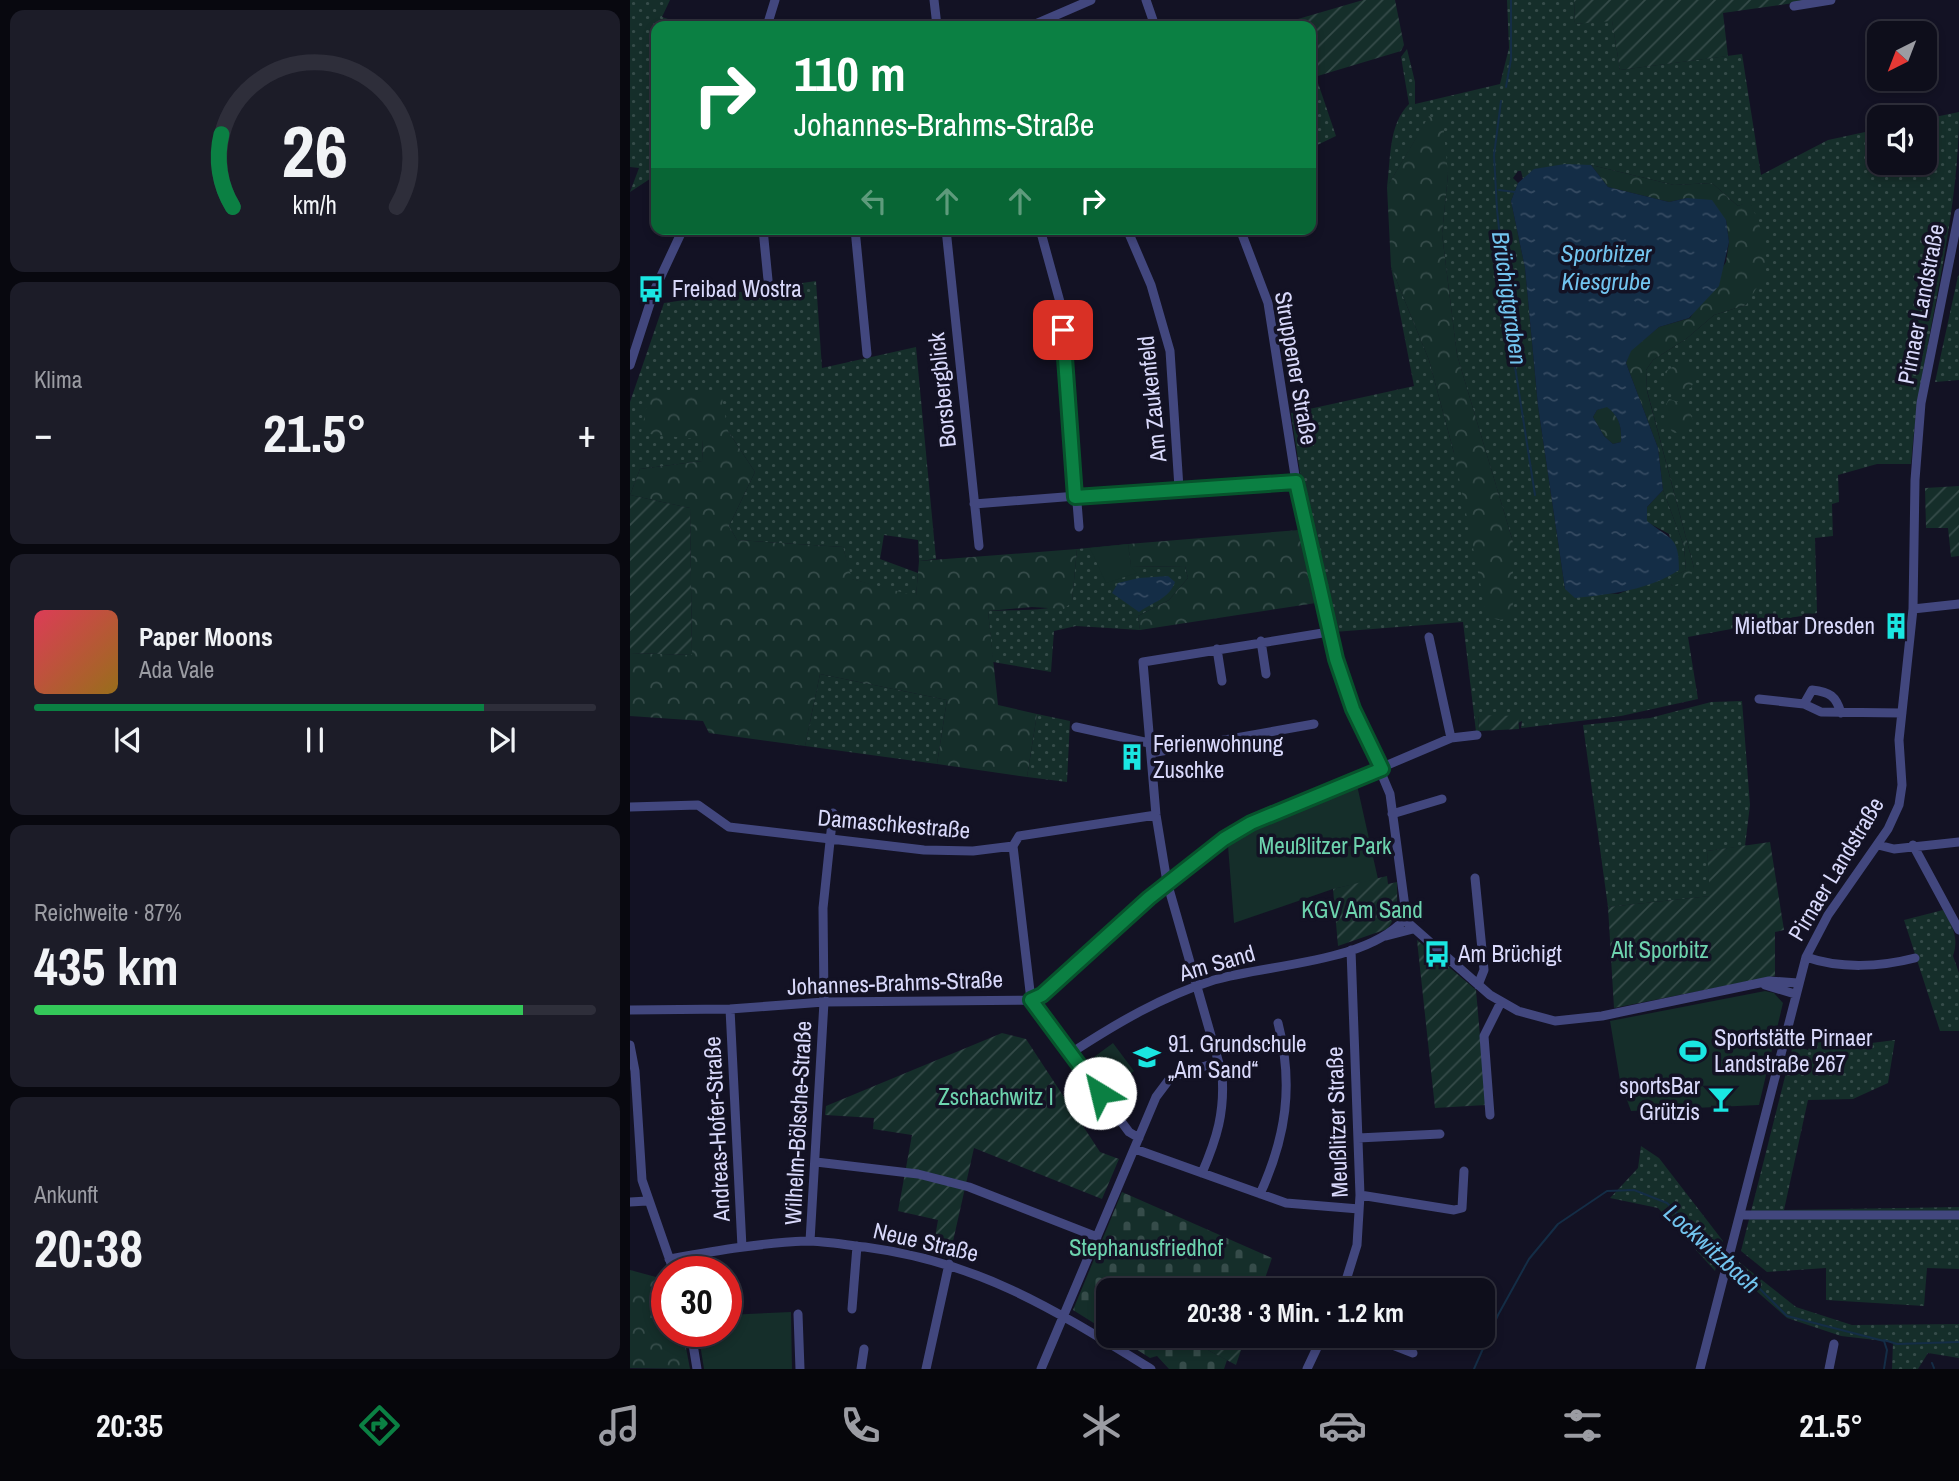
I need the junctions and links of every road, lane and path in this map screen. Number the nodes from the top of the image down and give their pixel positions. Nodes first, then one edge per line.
1 (775, 0) edge
2 (934, 0) edge
3 (1091, 0) edge
4 (1146, 0) edge
5 (1831, 0) edge
6 (1794, 6) dead end
7 (769, 21) edge
8 (936, 21) edge
9 (1043, 21) edge
10 (1153, 21) edge
11 (1959, 213) edge
12 (680, 235) edge
13 (764, 235) edge
14 (856, 235) edge
15 (947, 235) edge
16 (1041, 235) edge
17 (1130, 235) edge
18 (1242, 235) edge
19 (1954, 262) edge
20 (768, 280) dead end
21 (867, 354) dead end
22 (630, 365) edge
23 (1296, 482) junction
24 (1180, 488) junction
25 (1075, 497) junction
26 (974, 505) junction
27 (1079, 527) dead end
28 (979, 546) dead end
29 (1959, 604) edge
30 (1913, 609) junction
31 (1329, 632) junction
32 (1429, 637) dead end
33 (1261, 641) junction
34 (1217, 649) junction
35 (1266, 674) dead end
36 (1222, 681) dead end
37 (1759, 699) dead end
38 (1804, 704) junction
39 (1841, 713) junction
40 (1902, 713) junction
41 (1314, 724) dead end
42 (1076, 727) dead end
43 (1477, 735) dead end
44 (1451, 738) junction
45 (1150, 748) junction
46 (1382, 769) junction
47 (1442, 799) dead end
48 (630, 807) edge
49 (833, 813) dead end
50 (1392, 814) junction
51 (1156, 815) junction
52 (830, 838) junction
53 (1959, 842) edge
54 (1878, 845) junction
55 (1913, 845) junction
56 (1013, 846) junction
57 (1475, 877) dead end
58 (1167, 882) junction
59 (1405, 919) junction
60 (1413, 929) junction
61 (1959, 930) edge
62 (1385, 936) junction
63 (1350, 950) junction
64 (1806, 957) junction
65 (1915, 958) dead end
66 (1760, 984) junction
67 (1798, 984) junction
68 (1478, 985) junction
69 (1197, 986) junction
70 (1795, 994) junction
71 (1031, 1000) junction
72 (824, 1002) junction
73 (1501, 1002) junction
74 (730, 1009) junction
75 (630, 1010) edge
76 (1279, 1023) dead end
77 (630, 1045) edge
78 (1071, 1053) junction
79 (1218, 1062) junction
80 (1490, 1115) dead end
81 (1440, 1133) dead end
82 (1139, 1138) junction
83 (1359, 1138) junction
84 (1135, 1149) junction
85 (816, 1162) junction
86 (1464, 1171) dead end
87 (1202, 1173) junction
88 (1260, 1195) junction
89 (1360, 1195) junction
90 (647, 1200) junction
91 (630, 1202) edge
92 (1359, 1209) junction
93 (1959, 1214) edge
94 (1741, 1215) junction
95 (1097, 1237) junction
96 (810, 1241) junction
97 (858, 1246) junction
98 (742, 1247) junction
99 (668, 1256) edge
100 (687, 1256) edge
101 (949, 1264) junction
102 (1347, 1278) edge
103 (852, 1309) dead end
104 (799, 1314) dead end
105 (1064, 1315) junction
106 (1834, 1344) dead end
107 (693, 1347) edge
108 (1317, 1348) edge
109 (1400, 1348) edge
110 (864, 1349) dead end
111 (1413, 1353) dead end
112 (697, 1369) edge
113 (800, 1369) edge
114 (861, 1369) edge
115 (926, 1369) edge
116 (1041, 1369) edge
117 (1150, 1369) edge
118 (1307, 1369) edge
119 (1700, 1369) edge
120 (1829, 1369) edge

1 - 7 street
2 - 8 street
3 - 9 street
4 - 10 street
5 - 6 street
11 - 19 street, Pirnaer Landstraße
12 - 22 street
13 - 20 street
14 - 21 street
15 - 26 street, Borsbergblick
16 - 25 street
17 - 24 street, Am Zaukenfeld
18 - 23 street, Struppener Straße
19 - 30 street, Pirnaer Landstraße
23 - 24 street
23 - 31 street, Struppener Straße
24 - 25 street
25 - 26 street
25 - 27 street
26 - 28 street, Borsbergblick
29 - 30 street
30 - 40 street, Pirnaer Landstraße
31 - 33 street
31 - 46 street, Struppener Straße
32 - 44 street
33 - 34 street
33 - 35 street
34 - 36 street
34 - 45 street
37 - 38 street
38 - 39 street
38 - 39 street
39 - 40 street
40 - 54 street, Pirnaer Landstraße
41 - 45 street
42 - 45 street
43 - 44 street, Johannes-Brahms-Straße
44 - 46 street, Johannes-Brahms-Straße
45 - 51 street
46 - 50 street, Struppener Straße
46 - 58 street, Johannes-Brahms-Straße
47 - 50 street
48 - 52 street, Damaschkestraße
49 - 52 street, Wilhelm-Bölsche-Straße
50 - 59 street, Struppener Straße
51 - 56 street, Damaschkestraße
51 - 58 street
52 - 56 street, Damaschkestraße
52 - 72 street, Wilhelm-Bölsche-Straße
53 - 55 street
54 - 55 street
54 - 64 street, Pirnaer Landstraße
55 - 61 street
56 - 71 street
57 - 68 street
58 - 69 street
58 - 71 street, Johannes-Brahms-Straße
59 - 60 street
59 - 62 street, Am Sand
60 - 62 street, Am Sand
60 - 68 street
62 - 63 street, Am Sand
63 - 69 street, Am Sand
63 - 83 street, Meußlitzer Straße
64 - 65 street
64 - 67 street, Pirnaer Landstraße
66 - 67 street
66 - 70 street
66 - 73 street
67 - 70 street, Pirnaer Landstraße
68 - 73 street
69 - 78 street, Am Sand
69 - 79 street
70 - 94 street, Pirnaer Landstraße
71 - 72 street, Johannes-Brahms-Straße
71 - 78 street
72 - 74 street, Johannes-Brahms-Straße
72 - 85 street, Wilhelm-Bölsche-Straße
73 - 80 street
74 - 75 street, Johannes-Brahms-Straße
74 - 98 street, Andreas-Hofer-Straße
76 - 88 street
77 - 90 street
78 - 82 street
79 - 82 street
79 - 87 street
81 - 83 street
82 - 84 street
83 - 89 street, Meußlitzer Straße
84 - 87 street
84 - 95 street
85 - 95 street
85 - 96 street, Wilhelm-Bölsche-Straße
86 - 89 street
87 - 88 street
88 - 92 street
89 - 92 street, Meußlitzer Straße
90 - 91 street
90 - 99 street
92 - 102 street, Meußlitzer Straße
93 - 94 street
94 - 119 street, Pirnaer Landstraße
95 - 105 street
96 - 97 street, Neue Straße
96 - 98 street, Neue Straße
97 - 101 street, Neue Straße
97 - 103 street
98 - 100 street, Neue Straße
101 - 105 street, Neue Straße
101 - 115 street
104 - 113 street
105 - 116 street
105 - 117 street, Neue Straße
106 - 120 street
107 - 112 street
108 - 118 street
109 - 111 street
110 - 114 street

